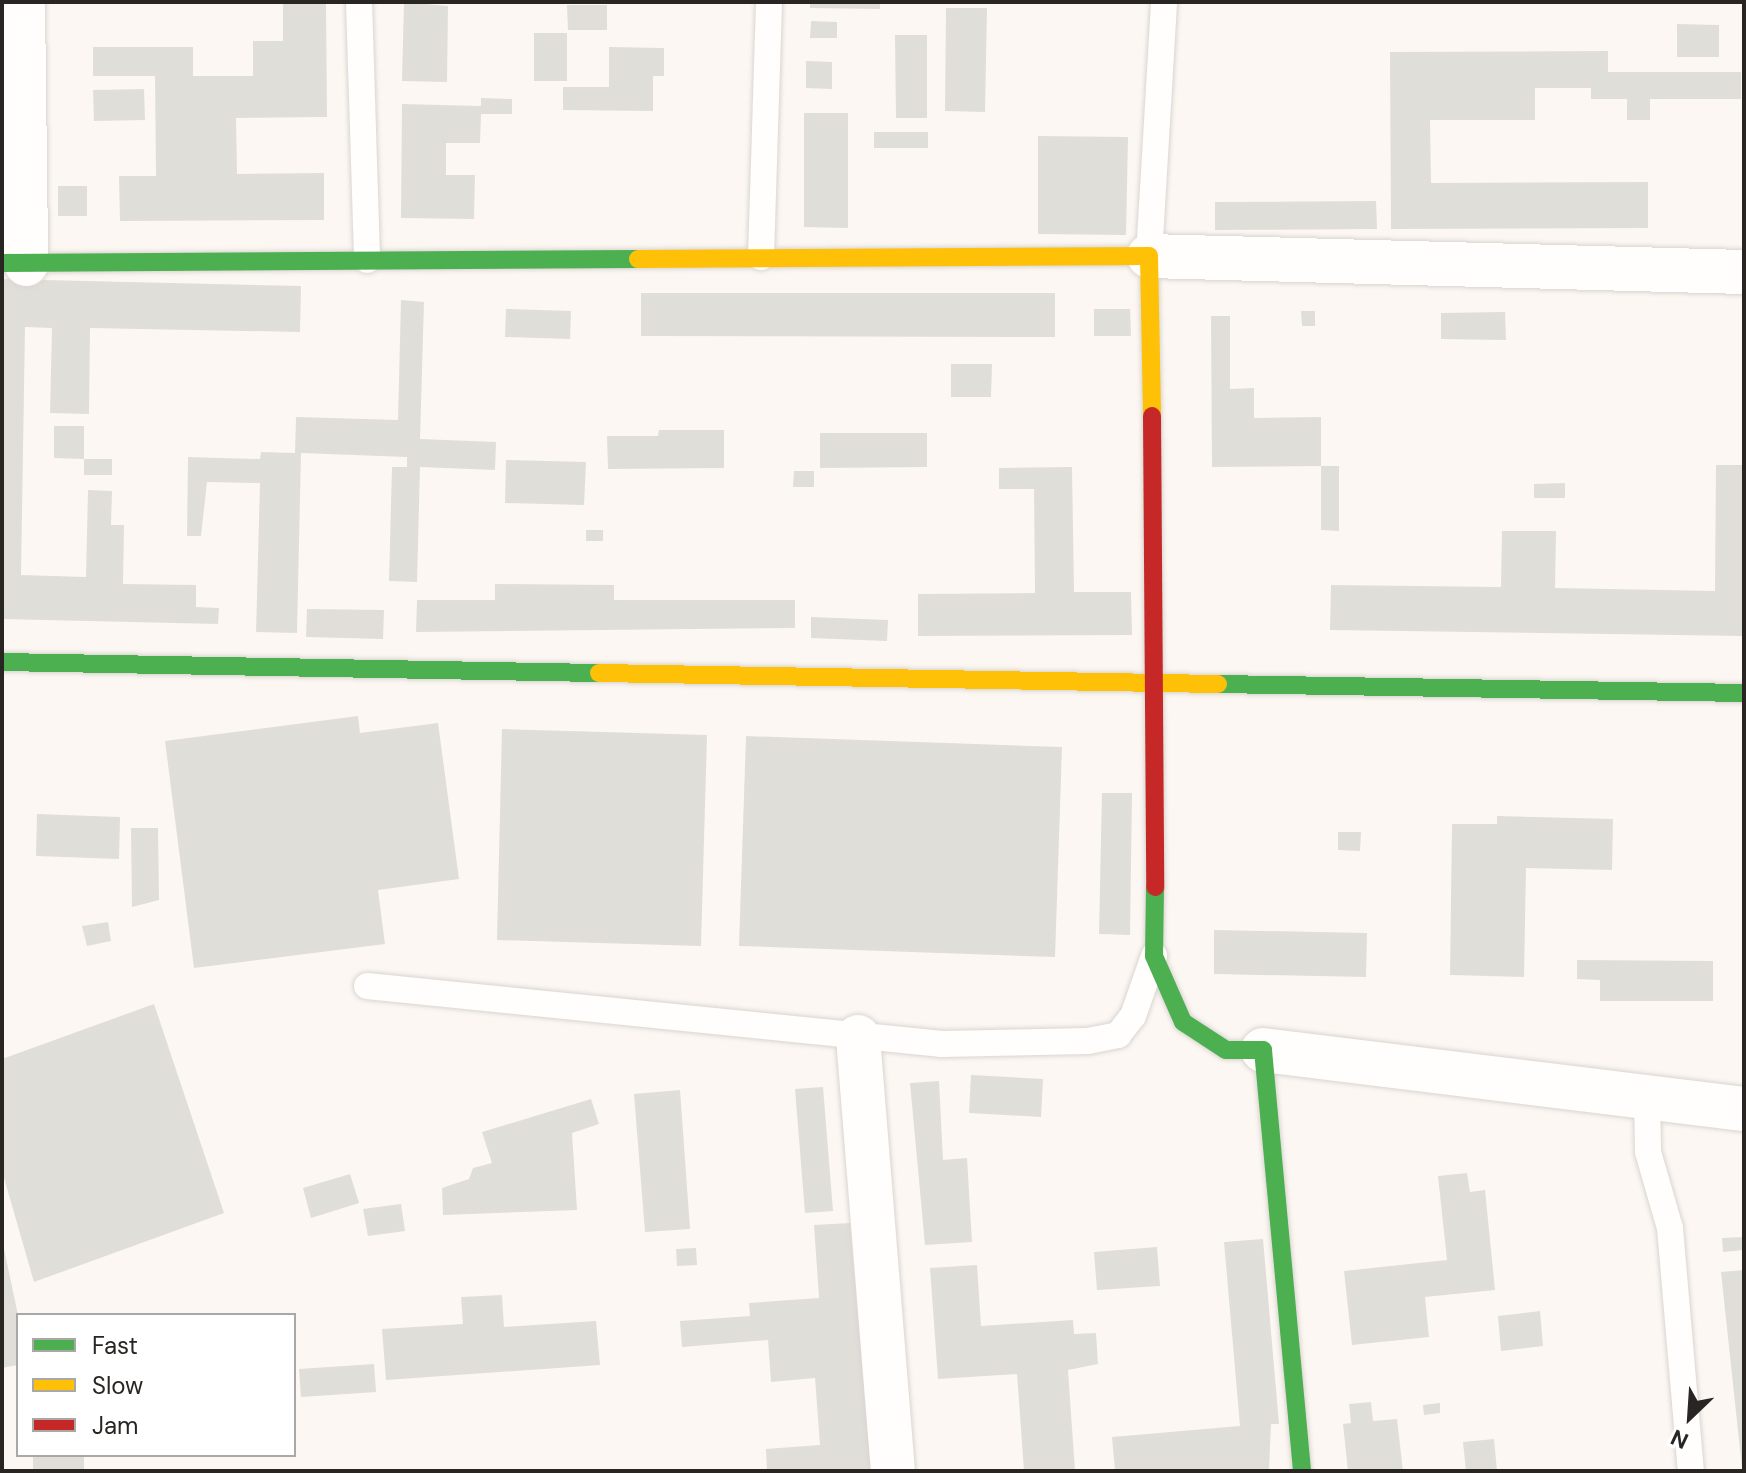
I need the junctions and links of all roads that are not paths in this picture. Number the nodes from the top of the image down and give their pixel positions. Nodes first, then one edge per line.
1 (23, 2) edge
2 (359, 2) edge
3 (769, 2) edge
4 (1164, 2) edge
5 (1149, 256) junction
6 (761, 257) junction
7 (367, 260) junction
8 (14, 263) edge
9 (1744, 272) edge
10 (2, 662) edge
11 (1156, 685) junction
12 (1744, 693) edge
13 (1154, 956) junction
14 (367, 986) dead end
15 (858, 1037) junction
16 (1263, 1050) junction
17 (1647, 1098) junction
18 (1744, 1109) edge
19 (893, 1471) edge
20 (1302, 1471) edge
21 (1691, 1471) edge

1 - 8 street
2 - 7 lane
3 - 6 lane
4 - 5 lane
5 - 6 street
5 - 9 street
5 - 11 street
6 - 7 street
7 - 8 street
10 - 11 street
11 - 12 street
11 - 13 street
13 - 15 lane
13 - 16 street
14 - 15 lane
15 - 19 street
16 - 17 street
16 - 20 street
17 - 18 street
17 - 21 lane

